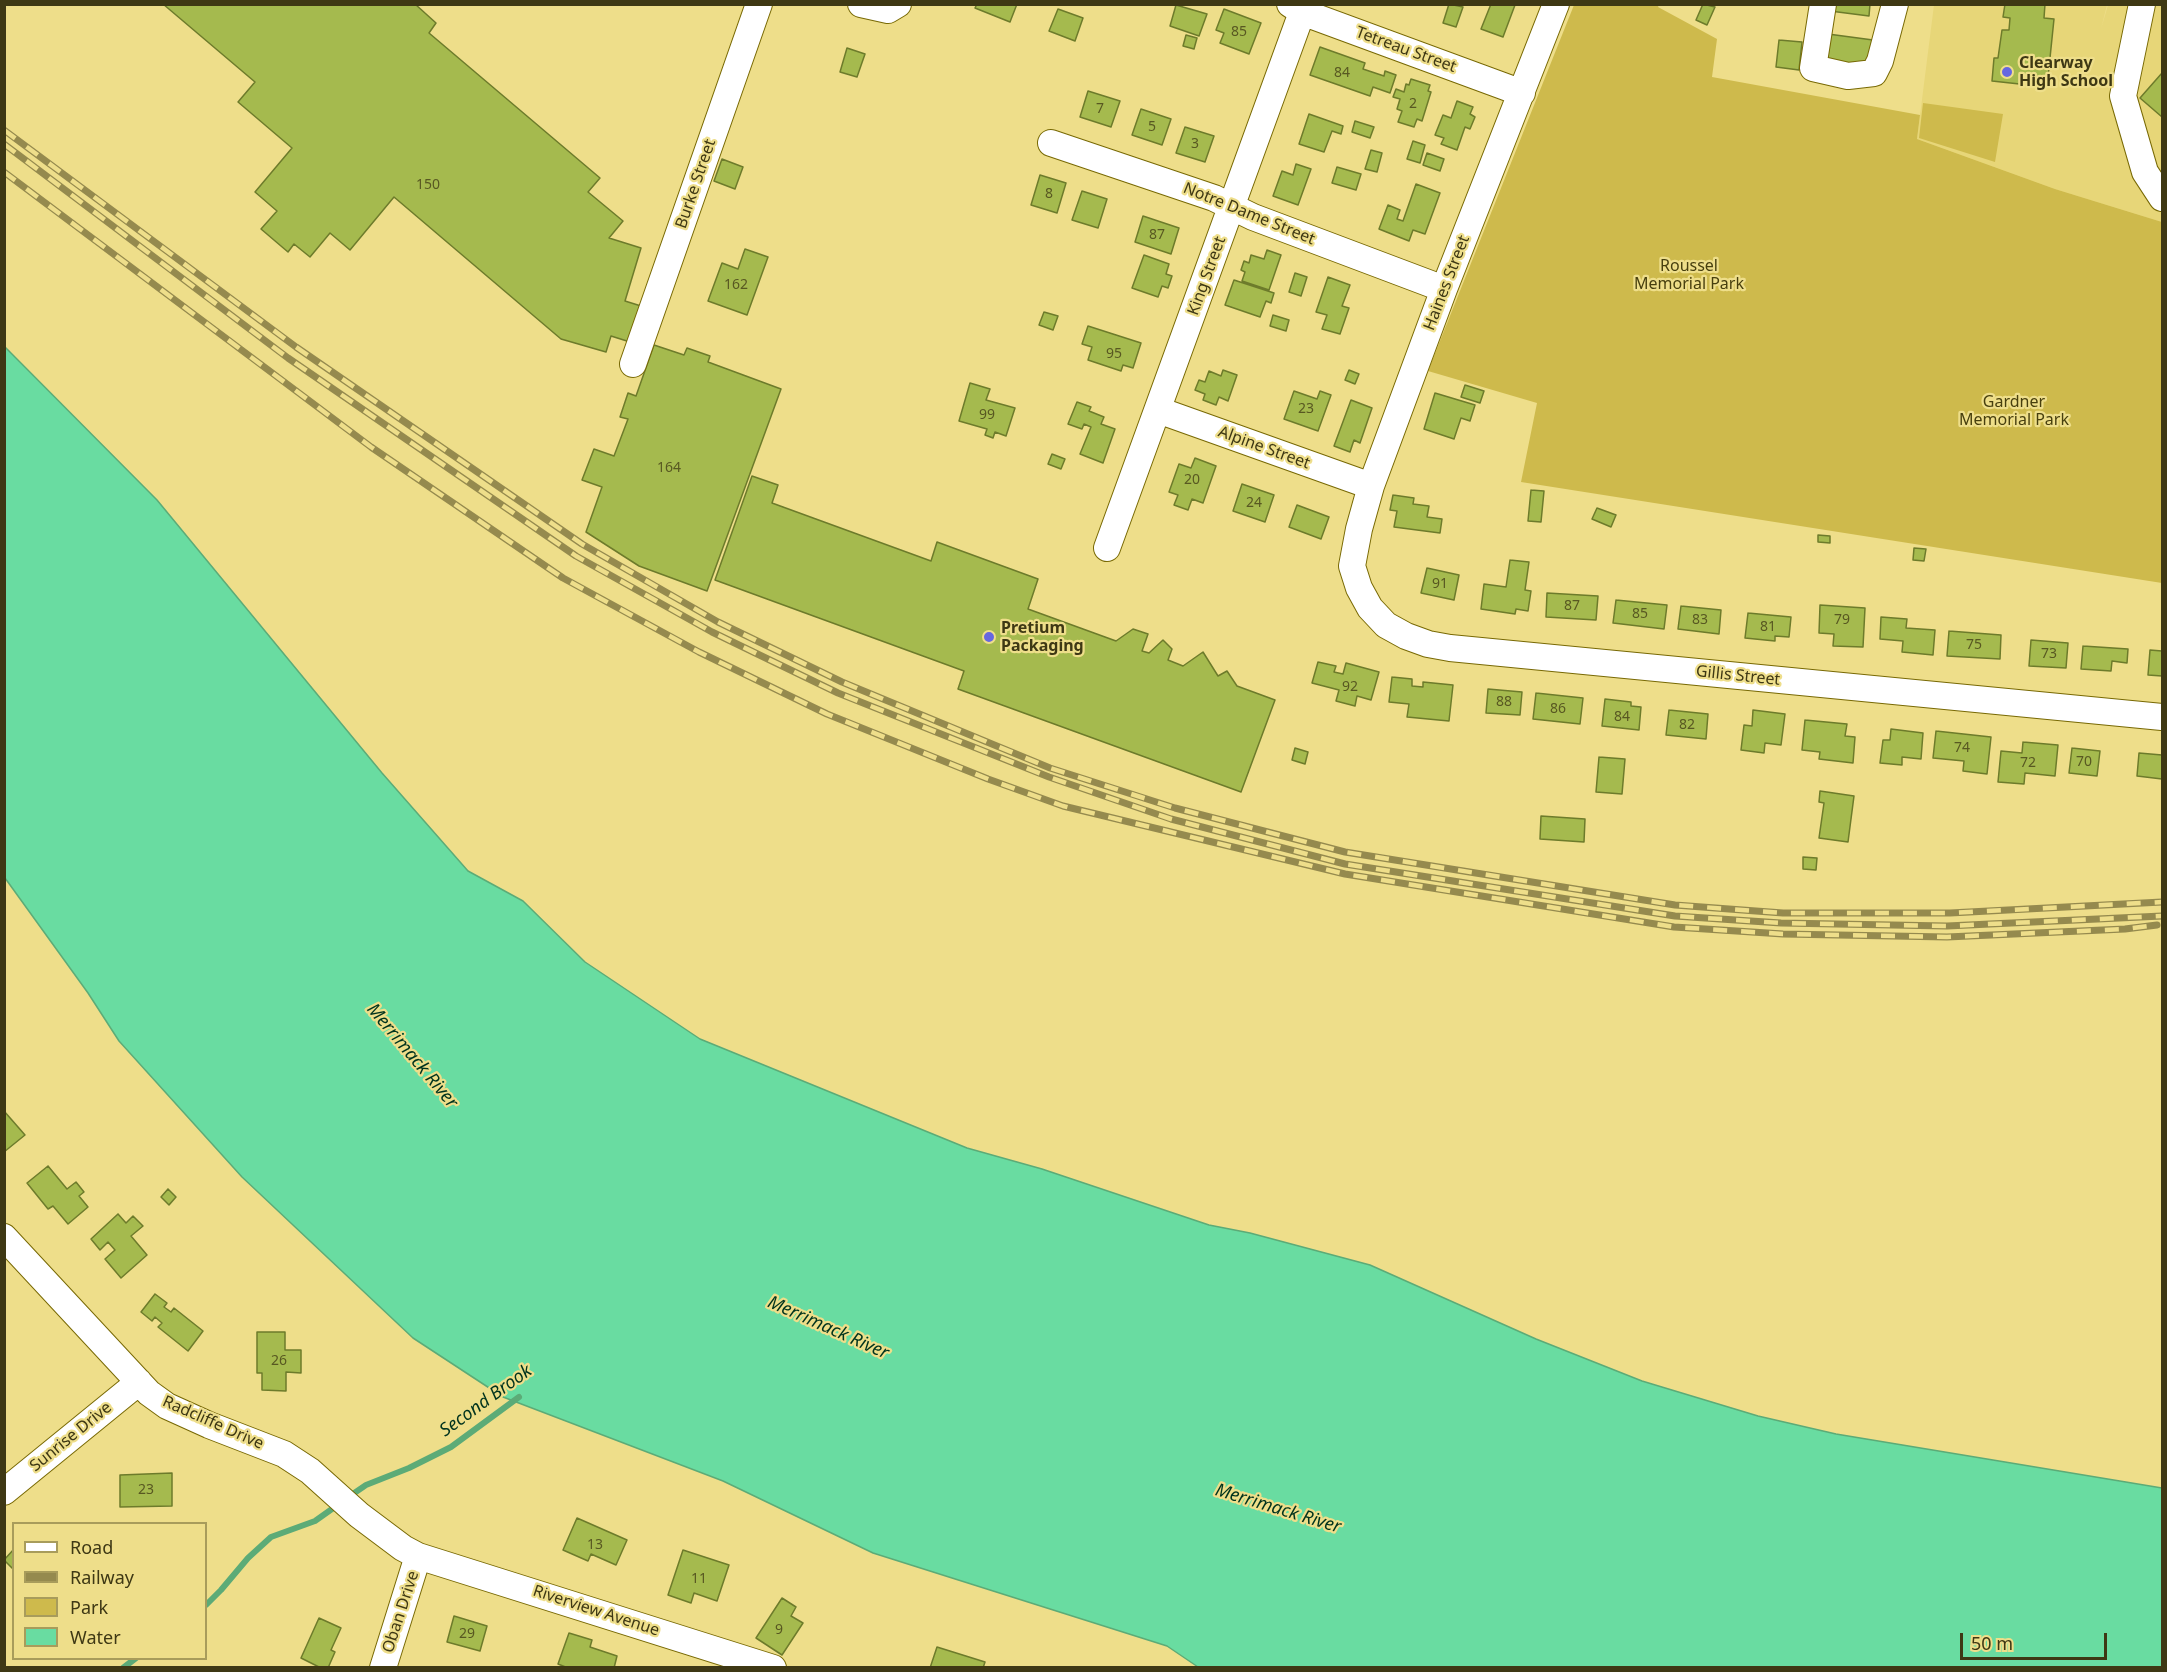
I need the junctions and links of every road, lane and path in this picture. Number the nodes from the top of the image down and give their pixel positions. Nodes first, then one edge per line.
1 (759, 4) edge
2 (861, 4) edge
3 (898, 4) edge
4 (1556, 4) edge
5 (1895, 4) edge
6 (2142, 4) edge
7 (1299, 7) edge
8 (1822, 7) edge
9 (1522, 93) junction
10 (1052, 143) dead end
11 (2163, 198) edge
12 (1232, 207) junction
13 (1444, 289) junction
14 (633, 364) dead end
15 (1158, 410) junction
16 (1371, 486) junction
17 (1107, 548) dead end
18 (1352, 566) joint
19 (2163, 717) edge
20 (6, 1243) edge
21 (139, 1382) junction
22 (4, 1492) edge
23 (418, 1556) junction
24 (383, 1668) edge
25 (772, 1668) edge

1 - 14 street, Burke Street
2 - 3 street
4 - 9 street, Haines Street
5 - 8 street
6 - 11 street
7 - 9 street, Tetreau Street
7 - 12 street, King Street
9 - 13 street, Haines Street
10 - 12 street, Notre Dame Street
12 - 13 street, Notre Dame Street
12 - 15 street, King Street
13 - 16 street, Haines Street
15 - 16 street, Alpine Street
15 - 17 street, King Street
16 - 18 street, Haines Street
18 - 19 street, Gillis Street
20 - 21 street, Radcliffe Drive
21 - 22 street, Sunrise Drive
21 - 23 street, Radcliffe Drive
23 - 24 street, Oban Drive
23 - 25 street, Riverview Avenue

